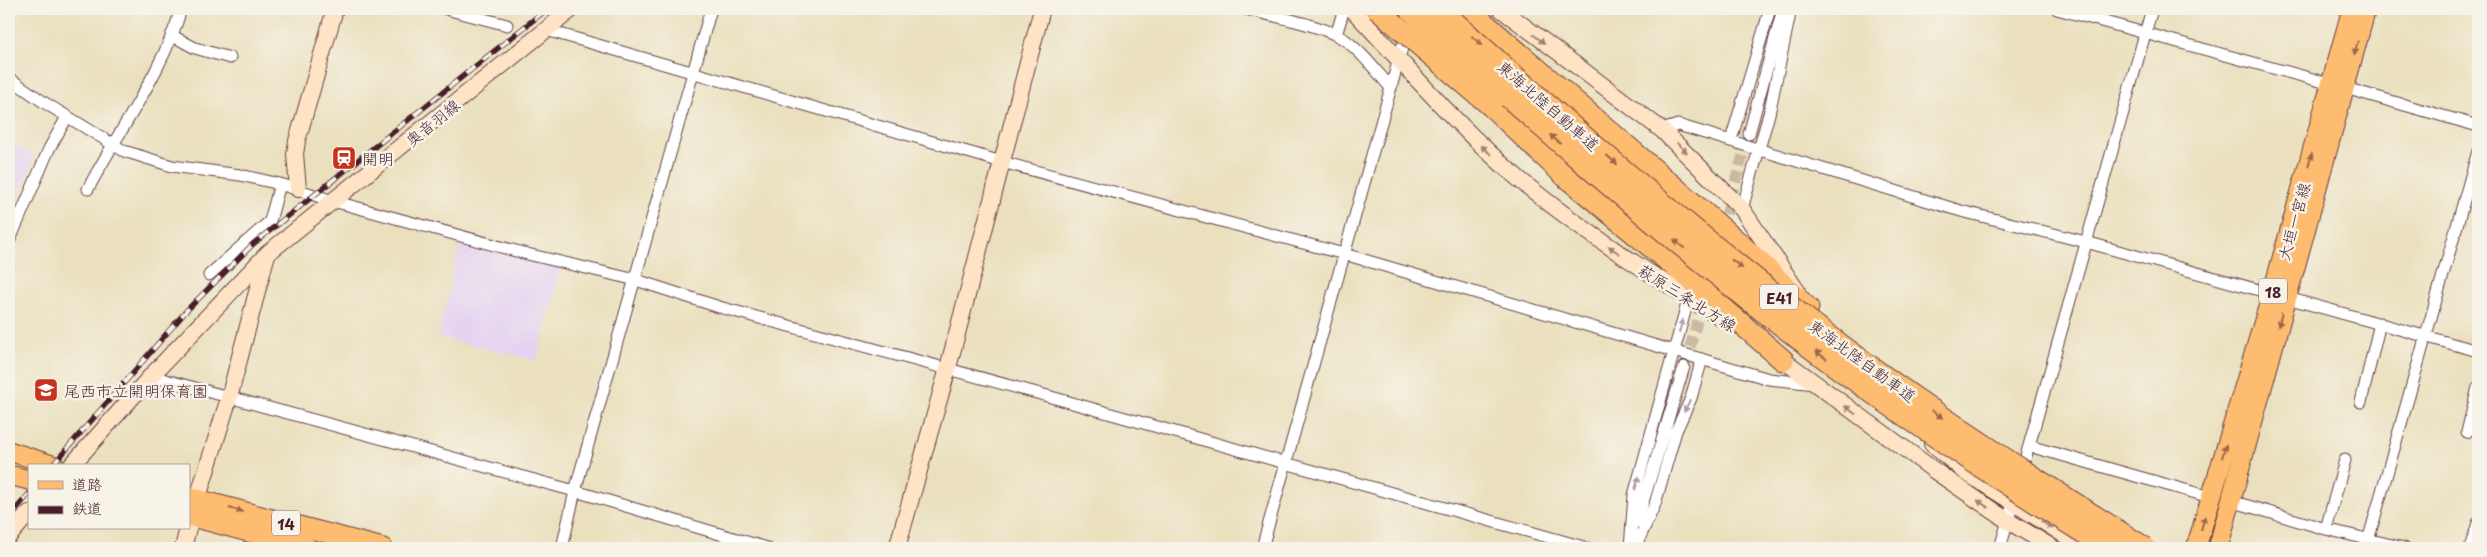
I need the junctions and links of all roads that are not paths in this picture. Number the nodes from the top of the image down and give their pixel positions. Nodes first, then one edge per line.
1 (181, 9) edge
2 (335, 9) edge
3 (446, 9) edge
4 (572, 9) edge
5 (711, 9) edge
6 (1042, 9) edge
7 (1246, 9) edge
8 (1344, 9) edge
9 (1352, 9) edge
10 (1377, 9) edge
11 (1411, 9) edge
12 (1440, 9) edge
13 (1468, 9) edge
14 (1501, 9) edge
15 (1770, 9) edge
16 (1783, 9) edge
17 (1791, 9) edge
18 (2057, 9) edge
19 (2152, 9) edge
20 (2352, 9) edge
21 (2366, 9) edge
22 (507, 25) dead end
23 (546, 30) junction
24 (171, 34) junction
25 (2144, 34) junction
26 (1336, 35) junction
27 (230, 58) dead end
28 (1399, 58) junction
29 (693, 72) junction
30 (9, 78) edge
31 (2338, 86) junction
32 (1391, 88) junction
33 (67, 116) junction
34 (2478, 126) edge
35 (1662, 130) junction
36 (1749, 134) tunnel mouth
37 (1731, 140) junction
38 (112, 144) junction
39 (1760, 149) junction
40 (2478, 151) edge
41 (1002, 162) junction
42 (280, 184) junction
43 (88, 189) dead end
44 (298, 189) junction
45 (333, 201) junction
46 (1742, 209) junction
47 (9, 242) edge
48 (2086, 242) junction
49 (268, 253) junction
50 (1344, 254) junction
51 (208, 275) dead end
52 (636, 280) junction
53 (2279, 296) junction
54 (1689, 298) junction
55 (1808, 308) junction
56 (2380, 324) junction
57 (2426, 336) junction
58 (1674, 351) junction
59 (2478, 351) edge
60 (1702, 359) junction
61 (1783, 360) junction
62 (1684, 367) tunnel mouth
63 (948, 368) junction
64 (151, 376) junction
65 (1816, 384) junction
66 (2478, 387) edge
67 (229, 398) junction
68 (2361, 402) dead end
69 (2466, 432) dead end
70 (2029, 446) junction
71 (9, 451) edge
72 (2345, 460) dead end
73 (49, 464) edge
74 (73, 464) edge
75 (1285, 464) junction
76 (9, 475) edge
77 (28, 480) edge
78 (575, 491) junction
79 (2210, 497) junction
80 (2230, 501) junction
81 (2013, 504) junction
82 (28, 514) edge
83 (190, 514) edge
84 (2008, 521) junction
85 (2478, 524) edge
86 (2326, 529) junction
87 (187, 530) edge
88 (9, 536) edge
89 (2368, 544) edge
90 (183, 548) edge
91 (308, 548) edge
92 (383, 548) edge
93 (562, 548) edge
94 (767, 548) edge
95 (897, 548) edge
96 (1262, 548) edge
97 (1587, 548) edge
98 (1632, 548) edge
99 (2000, 548) edge
100 (2053, 548) edge
101 (2085, 548) edge
102 (2108, 548) edge
103 (2145, 548) edge
104 (2196, 548) edge
105 (2218, 548) edge
106 (2404, 548) edge
107 (2470, 548) edge

1 - 24 street
2 - 44 main road
3 - 22 street
4 - 23 main road, 奥音羽線
5 - 29 street
6 - 41 main road
7 - 26 street
8 - 26 street
9 - 28 main road, 萩原三条北方線
10 - 61 highway, bridge
11 - 28 street
102 -> 11 highway, 東海北陸自動車道 / E41, bridge
12 -> 103 highway, 東海北陸自動車道 / E41, bridge
13 - 55 highway
14 -> 35 main road
15 - 37 street
16 - 36 street
17 - 39 street
18 - 25 street
19 - 25 street
20 - 31 main road, 大垣一宮線 / 18
21 -> 31 main road, 大垣一宮線 / 18
23 - 29 street
23 - 45 main road, 奥音羽線
24 - 27 street
24 - 38 street
25 - 31 street
25 - 48 street
26 - 32 street
28 - 32 street
54 -> 28 main road, 萩原三条北方線
29 - 41 street
29 - 52 street
30 - 33 street
31 - 34 street
31 - 53 main road, 大垣一宮線 / 18
32 - 50 street
33 - 38 street
33 - 47 street
35 - 37 street
35 -> 46 main road
37 - 39 street
38 - 42 street
38 - 43 street
39 - 46 street
39 - 48 street
40 - 57 street
41 - 50 street
41 - 63 main road
42 - 44 street
42 - 51 street
44 - 45 street
45 - 49 main road, 奥音羽線
45 - 52 street
46 - 55 main road
48 - 53 street
48 - 70 street
49 - 64 main road, 奥音羽線
49 - 67 main road
50 - 58 street
50 - 75 street
52 - 63 street
52 - 78 street
53 - 56 street
79 -> 53 main road, 大垣一宮線 / 18
53 -> 80 main road, 大垣一宮線 / 18
58 -> 54 street
54 - 61 main road, 萩原三条北方線
55 - 81 main road
56 - 57 street
56 - 68 street
57 - 59 street
57 - 89 street
58 - 60 street
98 -> 58 street
60 - 65 street
60 -> 98 street
61 - 65 main road, 萩原三条北方線
62 - 98 street
63 - 75 street
63 - 95 main road
64 - 67 street
64 - 74 main road, 奥音羽線
84 -> 65 main road, 萩原三条北方線
66 - 69 street
67 - 78 street
67 - 83 main road
70 - 79 street
70 - 81 street
71 - 73 main road
72 - 86 street
75 - 96 street
75 - 97 street
76 - 77 main road
78 - 93 street
78 - 94 street
104 -> 79 main road, 大垣一宮線 / 18
80 - 86 street
80 - 105 main road, 大垣一宮線 / 18
81 - 84 street
81 -> 101 main road
82 - 88 main road
83 - 91 main road, 14
83 -> 92 main road, 14
84 - 99 street
84 - 100 main road, 萩原三条北方線
85 - 107 street
86 - 89 street
87 - 90 main road
89 - 106 street

